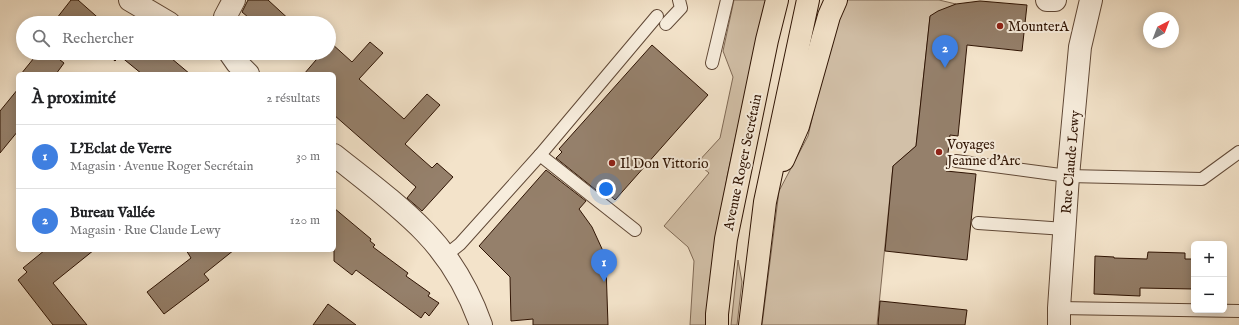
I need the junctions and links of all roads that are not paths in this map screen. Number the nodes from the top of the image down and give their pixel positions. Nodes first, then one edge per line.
1 (130, 0) edge
2 (234, 0) edge
3 (679, 0) edge
4 (727, 0) edge
5 (777, 0) edge
6 (808, 0) edge
7 (836, 0) edge
8 (1047, 0) edge
9 (1055, 0) edge
10 (1091, 0) edge
11 (157, 16) edge
12 (226, 16) edge
13 (235, 60) edge
14 (712, 63) dead end
15 (246, 72) edge
16 (1239, 152) edge
17 (540, 155) junction
18 (336, 157) edge
19 (956, 161) dead end
20 (1068, 176) junction
21 (765, 202) junction
22 (978, 223) dead end
23 (1065, 229) junction
24 (634, 230) dead end
25 (445, 256) junction
26 (1239, 311) edge
27 (1059, 316) edge
28 (716, 321) edge
29 (481, 325) edge
30 (750, 325) edge

1 - 11 street
2 - 12 street
3 - 17 lane
4 - 14 lane
5 - 28 main road, Avenue Roger Secrétain
6 - 21 main road
7 - 21 main road
8 - 9 street
10 - 20 street, Rue Claude Lewy
13 - 15 street
16 - 20 lane
17 - 24 lane
17 - 25 lane
18 - 25 street
19 - 20 lane
20 - 23 street, Rue Claude Lewy
21 - 30 main road
22 - 23 lane
23 - 27 street, Rue Claude Lewy
25 - 29 street
26 - 27 lane

